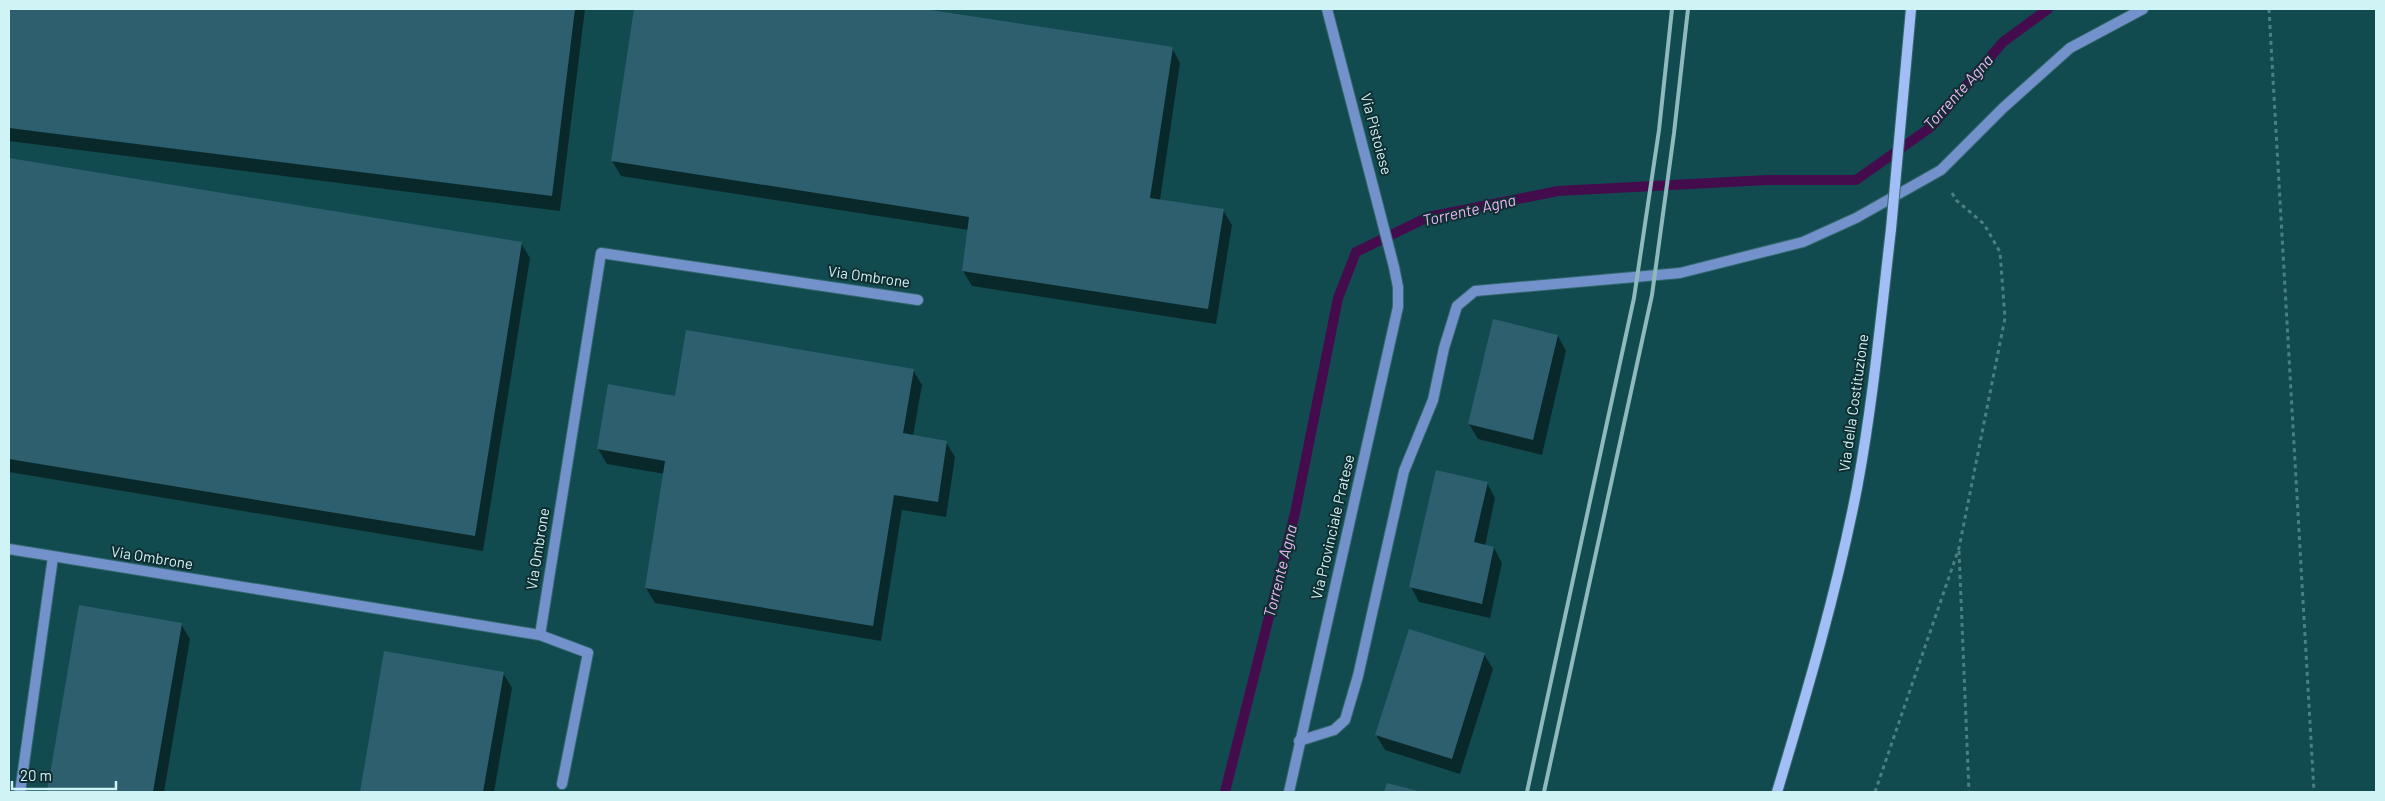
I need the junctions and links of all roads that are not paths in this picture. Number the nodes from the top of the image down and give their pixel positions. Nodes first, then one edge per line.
1 (1327, 9) edge
2 (1910, 9) edge
3 (2143, 9) edge
4 (1394, 267) joint
5 (918, 300) dead end
6 (9, 549) edge
7 (53, 557) junction
8 (540, 635) junction
9 (1299, 741) junction
10 (562, 784) dead end
11 (20, 792) edge
12 (1289, 792) edge
13 (1777, 792) edge

1 - 4 street, Via Pistoiese
2 - 13 main road, Via della Costituzione, bridge
3 - 9 street
4 - 9 street, Via Provinciale Pratese
5 - 8 street, Via Ombrone
6 - 7 street, Via Ombrone
7 - 8 street, Via Ombrone
7 - 11 street
8 - 10 street
9 - 12 street, Via Provinciale Pratese

